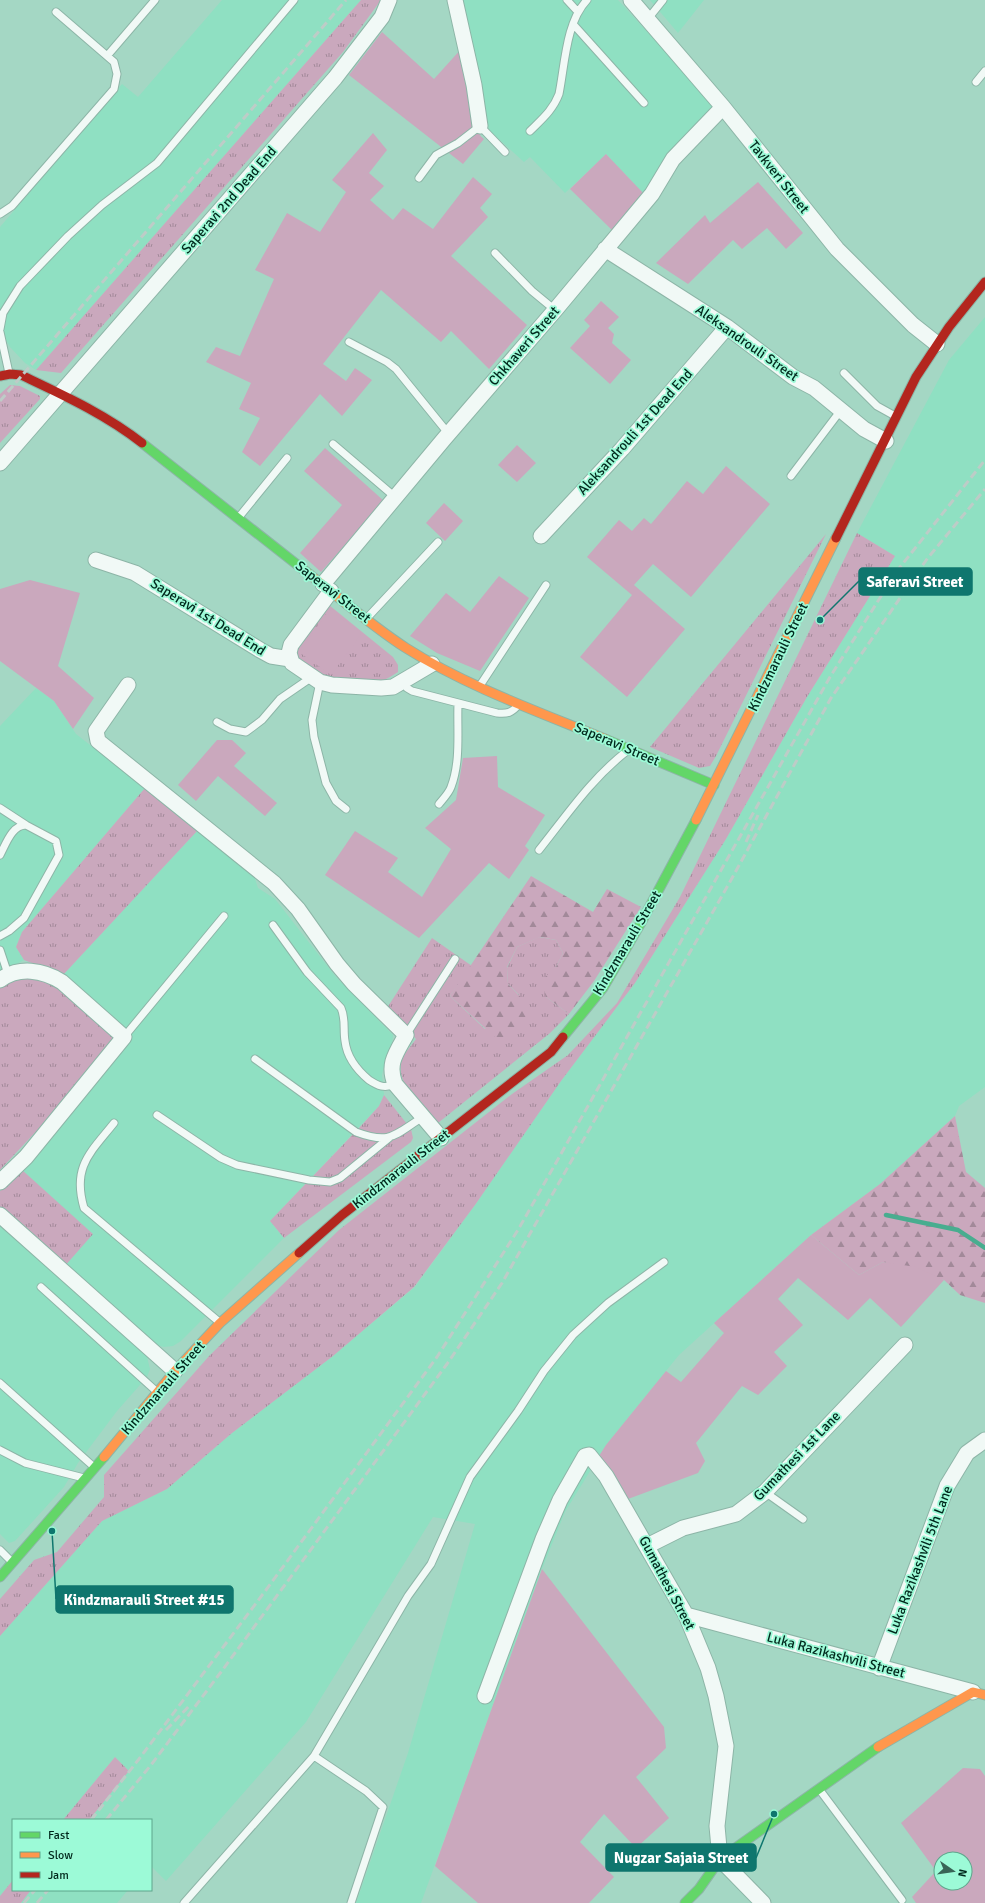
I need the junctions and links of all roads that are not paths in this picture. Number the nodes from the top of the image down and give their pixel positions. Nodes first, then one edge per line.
1 (155, 0) edge
2 (294, 0) edge
3 (389, 0) edge
4 (455, 0) edge
5 (567, 0) edge
6 (588, 0) edge
7 (631, 0) edge
8 (663, 0) edge
9 (56, 12) dead end
10 (578, 12) junction
11 (647, 20) junction
12 (573, 24) junction
13 (107, 56) junction
14 (985, 71) edge
15 (976, 82) dead end
16 (644, 103) dead end
17 (723, 107) junction
18 (480, 126) junction
19 (530, 131) dead end
20 (505, 152) dead end
21 (420, 178) dead end
22 (0, 214) edge
23 (605, 249) junction
24 (495, 253) dead end
25 (985, 282) edge
26 (555, 310) junction
27 (727, 327) junction
28 (0, 330) edge
29 (349, 342) dead end
30 (937, 344) junction
31 (844, 373) dead end
32 (10, 374) junction
33 (0, 376) edge
34 (61, 394) junction
35 (841, 410) junction
36 (897, 417) junction
37 (448, 433) junction
38 (886, 441) junction
39 (333, 444) dead end
40 (287, 458) dead end
41 (0, 463) edge
42 (791, 476) dead end
43 (395, 497) junction
44 (238, 518) junction
45 (541, 536) dead end
46 (438, 542) dead end
47 (96, 560) dead end
48 (546, 585) dead end
49 (327, 587) junction
50 (367, 619) junction
51 (290, 659) junction
52 (432, 664) junction
53 (316, 679) junction
54 (403, 681) junction
55 (128, 685) dead end
56 (480, 686) junction
57 (520, 703) junction
58 (458, 704) junction
59 (217, 722) dead end
60 (629, 750) junction
61 (714, 785) junction
62 (439, 804) dead end
63 (0, 808) edge
64 (346, 809) dead end
65 (26, 825) junction
66 (539, 850) dead end
67 (0, 855) edge
68 (224, 916) dead end
69 (273, 925) dead end
70 (0, 936) edge
71 (0, 950) edge
72 (455, 959) dead end
73 (4, 977) edge
74 (406, 1036) junction
75 (124, 1037) junction
76 (255, 1059) dead end
77 (395, 1084) junction
78 (157, 1115) dead end
79 (423, 1117) junction
80 (114, 1123) dead end
81 (390, 1137) junction
82 (441, 1138) junction
83 (0, 1182) edge
84 (0, 1215) edge
85 (664, 1262) dead end
86 (41, 1287) dead end
87 (220, 1323) junction
88 (905, 1345) dead end
89 (175, 1371) junction
90 (0, 1383) edge
91 (157, 1393) junction
92 (985, 1440) edge
93 (0, 1450) edge
94 (95, 1468) junction
95 (86, 1479) junction
96 (765, 1492) junction
97 (803, 1519) dead end
98 (647, 1546) junction
99 (0, 1550) edge
100 (12, 1563) junction
101 (0, 1577) edge
102 (686, 1615) junction
103 (879, 1668) junction
104 (979, 1694) edge
105 (485, 1696) dead end
106 (314, 1756) junction
107 (819, 1789) junction
108 (720, 1859) junction
109 (902, 1900) dead end
110 (184, 1903) edge
111 (352, 1903) edge
112 (686, 1903) edge
113 (763, 1903) edge

1 - 13 lane
2 - 28 lane
3 - 34 street, Saperavi 2nd Dead End
4 - 18 street
5 - 10 lane
6 - 10 lane
7 - 11 street, Tavkveri Street
8 - 11 lane
9 - 13 lane
10 - 12 lane
11 - 17 street, Tavkveri Street
12 - 16 lane
12 - 19 lane
13 - 22 lane
14 - 15 lane
17 - 23 street, Chkhaveri Street
17 - 30 street, Tavkveri Street
18 - 20 lane
18 - 21 lane
23 - 26 street, Chkhaveri Street
23 - 27 street, Aleksandrouli Street
24 - 26 lane
25 - 30 main road, Kindzmarauli Street
26 - 37 street, Chkhaveri Street
27 - 35 street, Aleksandrouli Street
27 - 45 street, Aleksandrouli 1st Dead End
28 - 32 lane
29 - 37 lane
30 - 36 main road, Kindzmarauli Street
31 - 36 lane
32 - 33 main road
32 - 34 main road, Saperavi Street
34 - 41 street
34 - 44 main road, Saperavi Street
35 - 38 street, Aleksandrouli Street
35 - 42 lane
36 - 38 main road, Kindzmarauli Street
37 - 43 street, Chkhaveri Street
38 - 61 main road, Kindzmarauli Street
39 - 43 lane
40 - 44 lane
43 - 49 street, Chkhaveri Street
44 - 49 main road, Saperavi Street
46 - 50 lane
47 - 51 street, Saperavi 1st Dead End
48 - 56 lane
49 - 50 main road, Saperavi Street
49 - 51 street
50 - 52 main road, Saperavi Street
51 - 53 street
52 - 54 street
52 - 56 main road, Saperavi Street
53 - 54 street
53 - 59 lane
53 - 64 lane
54 - 58 lane
55 - 74 street
56 - 57 main road, Saperavi Street
57 - 58 lane
57 - 60 main road, Saperavi Street
58 - 62 lane
60 - 61 main road, Saperavi Street
60 - 66 lane
61 - 82 main road, Kindzmarauli Street
63 - 65 lane
65 - 67 lane
65 - 70 lane
68 - 75 lane
69 - 77 lane
71 - 73 lane
72 - 74 lane
73 - 75 street
74 - 77 street
75 - 83 street
76 - 81 lane
77 - 79 street
78 - 81 lane
79 - 81 lane
79 - 82 street
80 - 87 lane
82 - 87 main road, Kindzmarauli Street
84 - 89 street
85 - 106 lane
86 - 91 lane
87 - 89 main road, Kindzmarauli Street
88 - 96 street, Gumathesi 1st Lane
89 - 91 main road, Kindzmarauli Street
90 - 94 lane
91 - 94 main road, Kindzmarauli Street
92 - 103 street, Luka Razikashvili 5th Lane
93 - 95 lane
94 - 95 main road, Kindzmarauli Street
95 - 100 main road, Kindzmarauli Street
96 - 97 lane
96 - 98 street, Gumathesi 1st Lane
98 - 102 street, Gumathesi Street
98 - 105 street, Gumathesi Street
99 - 100 lane
100 - 101 main road, Kindzmarauli Street
102 - 103 street, Luka Razikashvili Street
102 - 108 street, Gumathesi Street
103 - 104 street, Luka Razikashvili Street
104 - 107 main road
106 - 110 lane
106 - 111 lane
107 - 108 main road
107 - 109 lane
108 - 112 main road
108 - 113 street

